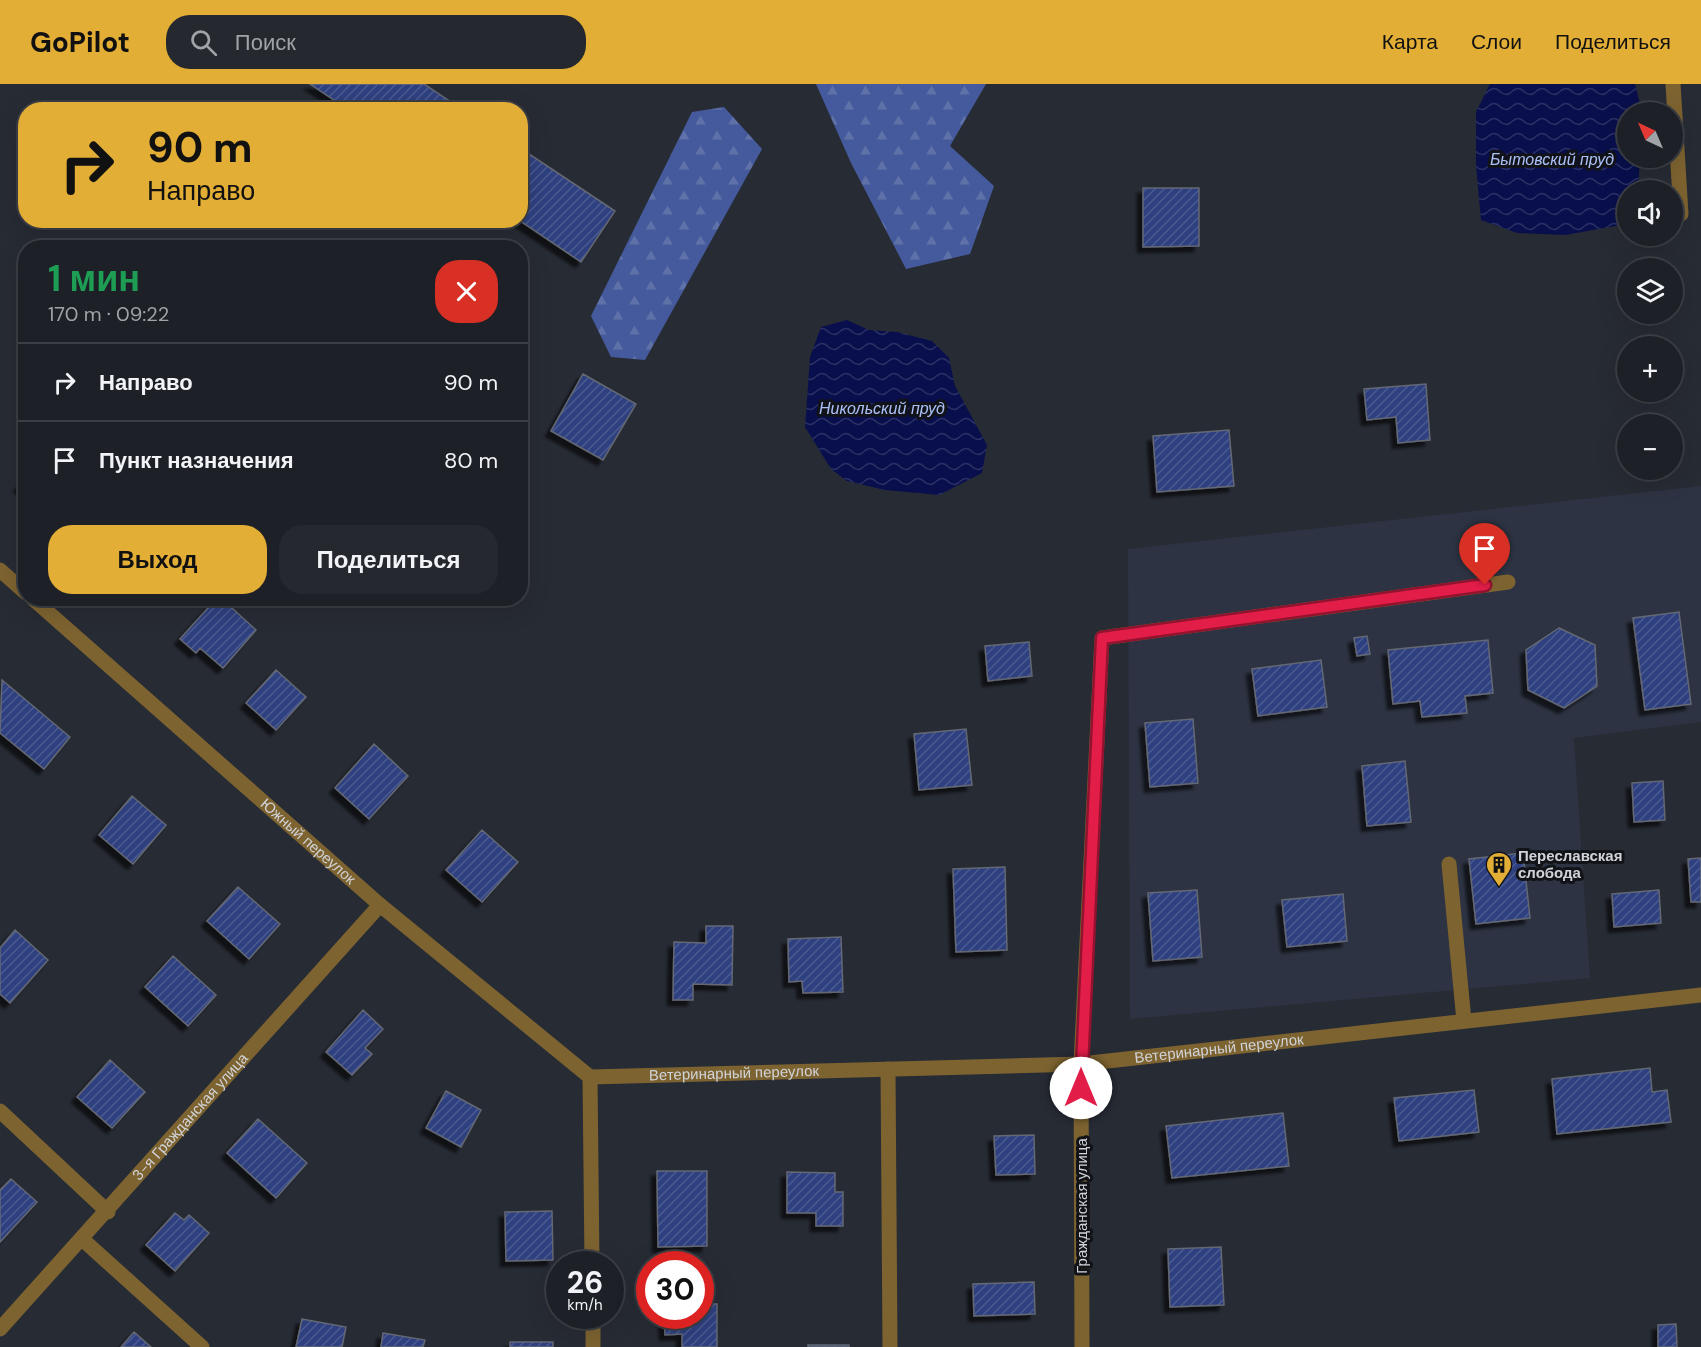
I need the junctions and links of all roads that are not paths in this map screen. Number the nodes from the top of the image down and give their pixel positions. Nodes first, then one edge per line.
1 (1673, 84) edge
2 (1679, 180) edge
3 (0, 570) edge
4 (1508, 582) dead end
5 (18, 585) edge
6 (41, 606) edge
7 (1449, 864) dead end
8 (380, 905) junction
9 (1701, 995) edge
10 (1464, 1021) junction
11 (1081, 1064) junction
12 (888, 1069) junction
13 (590, 1077) junction
14 (0, 1111) edge
15 (108, 1212) junction
16 (82, 1239) junction
17 (592, 1251) edge
18 (0, 1329) edge
19 (592, 1329) edge
20 (202, 1347) edge
21 (593, 1347) edge
22 (890, 1347) edge
23 (1082, 1347) edge

1 - 2 street
3 - 5 street
4 - 11 street, Гражданская улица
6 - 8 street, Южный переулок
7 - 10 street
8 - 13 street, Южный переулок
8 - 15 street, 3-я Гражданская улица
9 - 10 street, Ветеринарный переулок
10 - 11 street, Ветеринарный переулок
11 - 12 street, Ветеринарный переулок
11 - 23 street, Гражданская улица
12 - 13 street, Ветеринарный переулок
12 - 22 street
13 - 17 street
14 - 15 street
15 - 16 street, 3-я Гражданская улица
16 - 18 street, 3-я Гражданская улица
16 - 20 street
19 - 21 street

